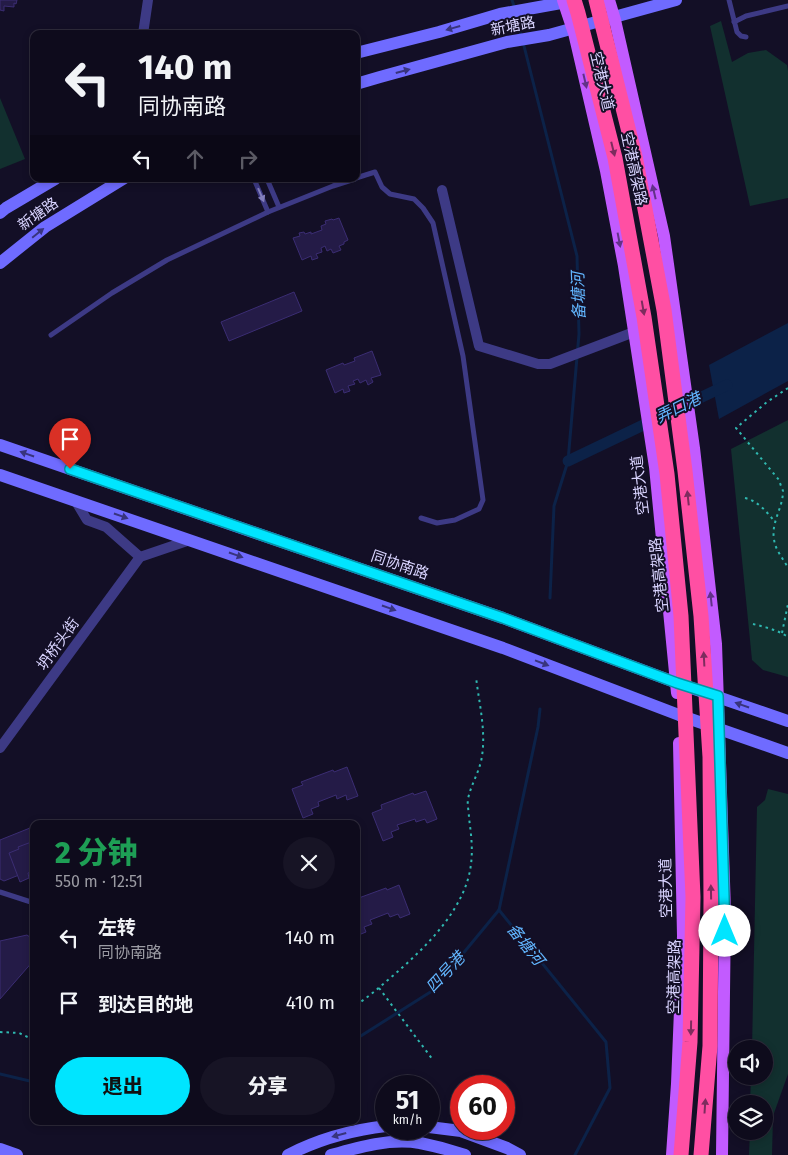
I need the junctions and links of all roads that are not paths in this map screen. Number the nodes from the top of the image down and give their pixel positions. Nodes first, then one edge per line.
1 (148, 0) edge
2 (578, 0) edge
3 (596, 0) edge
4 (609, 0) edge
5 (676, 0) edge
6 (729, 0) edge
7 (567, 1) edge
8 (788, 6) edge
9 (614, 17) junction
10 (734, 22) junction
11 (572, 29) junction
12 (144, 30) edge
13 (746, 37) dead end
14 (360, 51) edge
15 (360, 83) edge
16 (360, 178) edge
17 (50, 182) edge
18 (118, 182) edge
19 (255, 182) edge
20 (267, 182) edge
21 (346, 182) edge
22 (442, 190) dead end
23 (279, 207) junction
24 (268, 212) junction
25 (0, 213) edge
26 (0, 264) edge
27 (634, 332) junction
28 (51, 335) dead end
29 (0, 445) edge
30 (0, 475) edge
31 (75, 500) junction
32 (421, 518) dead end
33 (190, 540) junction
34 (140, 557) junction
35 (677, 683) junction
36 (718, 696) junction
37 (679, 715) junction
38 (788, 721) edge
39 (719, 729) junction
40 (0, 748) edge
41 (788, 753) edge
42 (0, 892) edge
43 (30, 902) edge
44 (375, 1127) edge
45 (440, 1128) edge
46 (0, 1149) edge
47 (17, 1155) edge
48 (288, 1155) edge
49 (331, 1155) edge
50 (466, 1155) edge
51 (520, 1155) edge
52 (672, 1155) edge
53 (681, 1155) edge
54 (702, 1155) edge
55 (722, 1155) edge

1 - 12 street
2 - 7 main road, 新塘路
54 -> 3 highway, 空港高架路, bridge
4 - 9 main road, 空港大道
5 - 9 main road, 新塘路
6 - 10 lane
7 - 11 main road, 空港大道
7 -> 14 main road, 新塘路
7 -> 53 highway, 空港高架路, bridge
8 - 10 lane
9 - 11 main road, 新塘路
36 -> 9 main road, 空港大道
10 - 13 lane
15 -> 11 main road, 新塘路
11 -> 27 main road, 空港大道
16 - 32 lane
17 - 25 main road, 新塘路
26 -> 18 main road, 新塘路
19 -> 24 lane
20 - 23 lane
21 - 23 lane
22 - 27 street
23 - 24 lane
24 - 28 lane
27 - 35 main road, 空港大道
35 -> 29 main road, 同协南路
30 - 31 main road
31 -> 33 main road
31 - 34 street
33 - 34 street
33 -> 37 main road
34 - 40 street, 坍桥头街
35 - 36 main road, 同协南路
35 - 37 main road, 空港大道
38 -> 36 main road, 同协南路
36 - 39 main road, 空港大道
37 - 39 main road
37 - 52 main road, 空港大道
39 - 41 main road
39 - 55 main road, 空港大道
42 - 43 lane
44 -> 48 main road
45 - 51 main road
46 - 47 main road
49 - 50 main road

